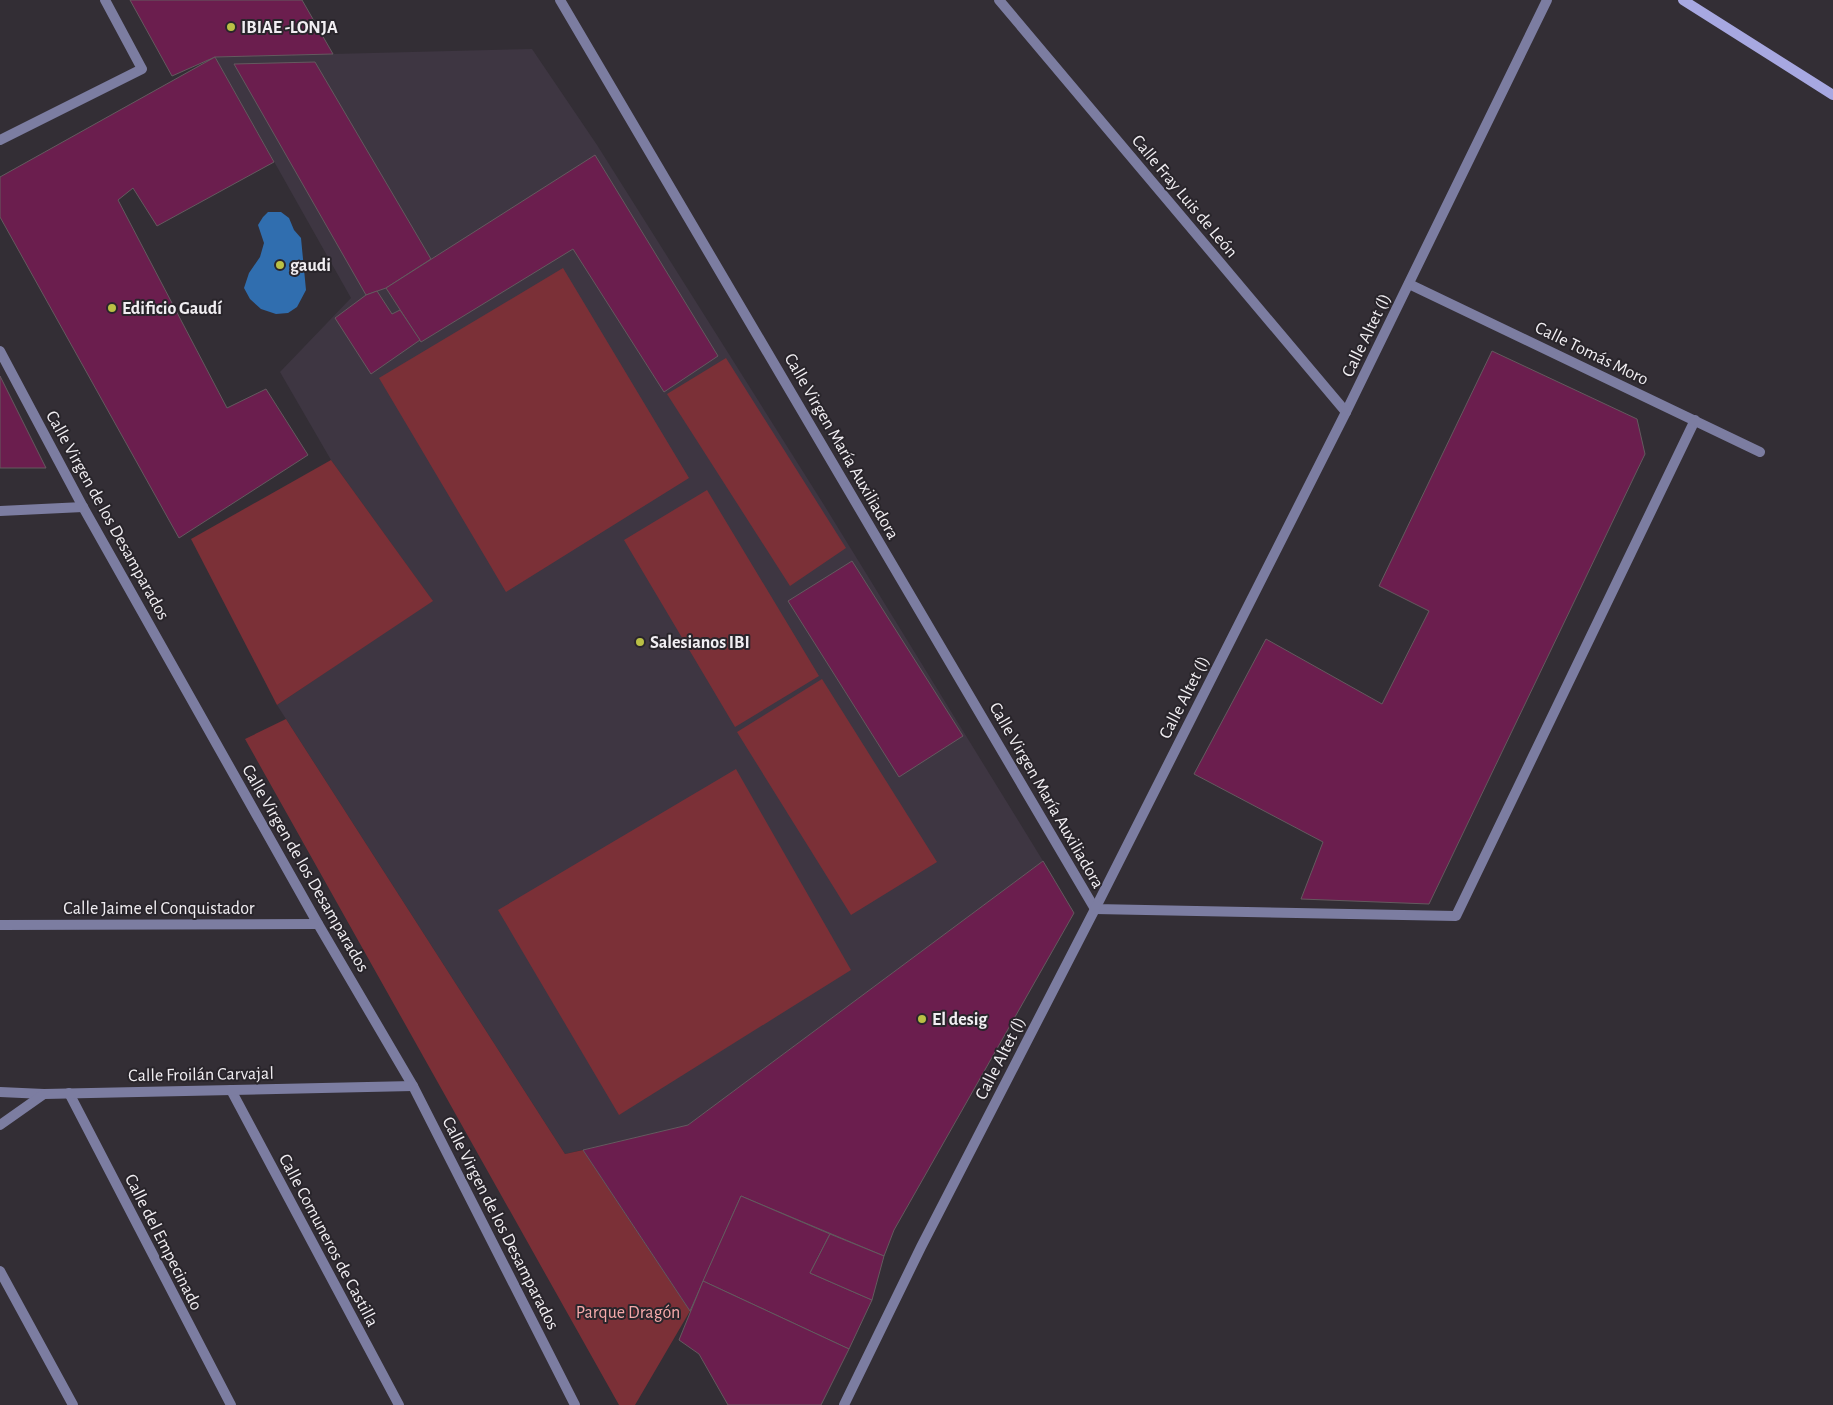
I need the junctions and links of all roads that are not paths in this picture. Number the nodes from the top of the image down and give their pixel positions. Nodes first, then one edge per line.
1 (106, 0) edge
2 (560, 0) edge
3 (999, 0) edge
4 (1547, 0) edge
5 (1683, 0) edge
6 (1833, 95) edge
7 (0, 140) edge
8 (1409, 284) junction
9 (0, 351) edge
10 (1346, 412) junction
11 (1694, 420) junction
12 (1760, 452) dead end
13 (83, 507) junction
14 (0, 511) edge
15 (1095, 909) junction
16 (318, 924) junction
17 (0, 925) edge
18 (413, 1086) junction
19 (231, 1090) junction
20 (0, 1092) edge
21 (69, 1093) junction
22 (44, 1094) junction
23 (0, 1125) edge
24 (0, 1271) edge
25 (73, 1405) edge
26 (231, 1405) edge
27 (398, 1405) edge
28 (575, 1405) edge
29 (844, 1405) edge

1 - 7 street
2 - 15 street, Calle Virgen María Auxiliadora
3 - 10 street, Calle Fray Luis de León
4 - 8 street, Calle Altet (l)
5 - 6 main road
8 - 10 street, Calle Altet (l)
8 - 11 street, Calle Tomás Moro
9 - 13 street, Calle Virgen de los Desamparados
10 - 15 street, Calle Altet (l)
11 - 12 street, Calle Tomás Moro
11 - 15 street
13 - 14 street
13 - 16 street, Calle Virgen de los Desamparados
15 - 29 street, Calle Altet (l)
16 - 17 street, Calle Jaime el Conquistador
16 - 18 street, Calle Virgen de los Desamparados
18 - 19 street, Calle Froilán Carvajal
18 - 28 street, Calle Virgen de los Desamparados
19 - 21 street, Calle Froilán Carvajal
19 - 27 street, Calle Comuneros de Castilla
20 - 22 street, Calle Froilán Carvajal
21 - 22 street, Calle Froilán Carvajal
21 - 26 street, Calle del Empecinado
22 - 23 street
24 - 25 street

